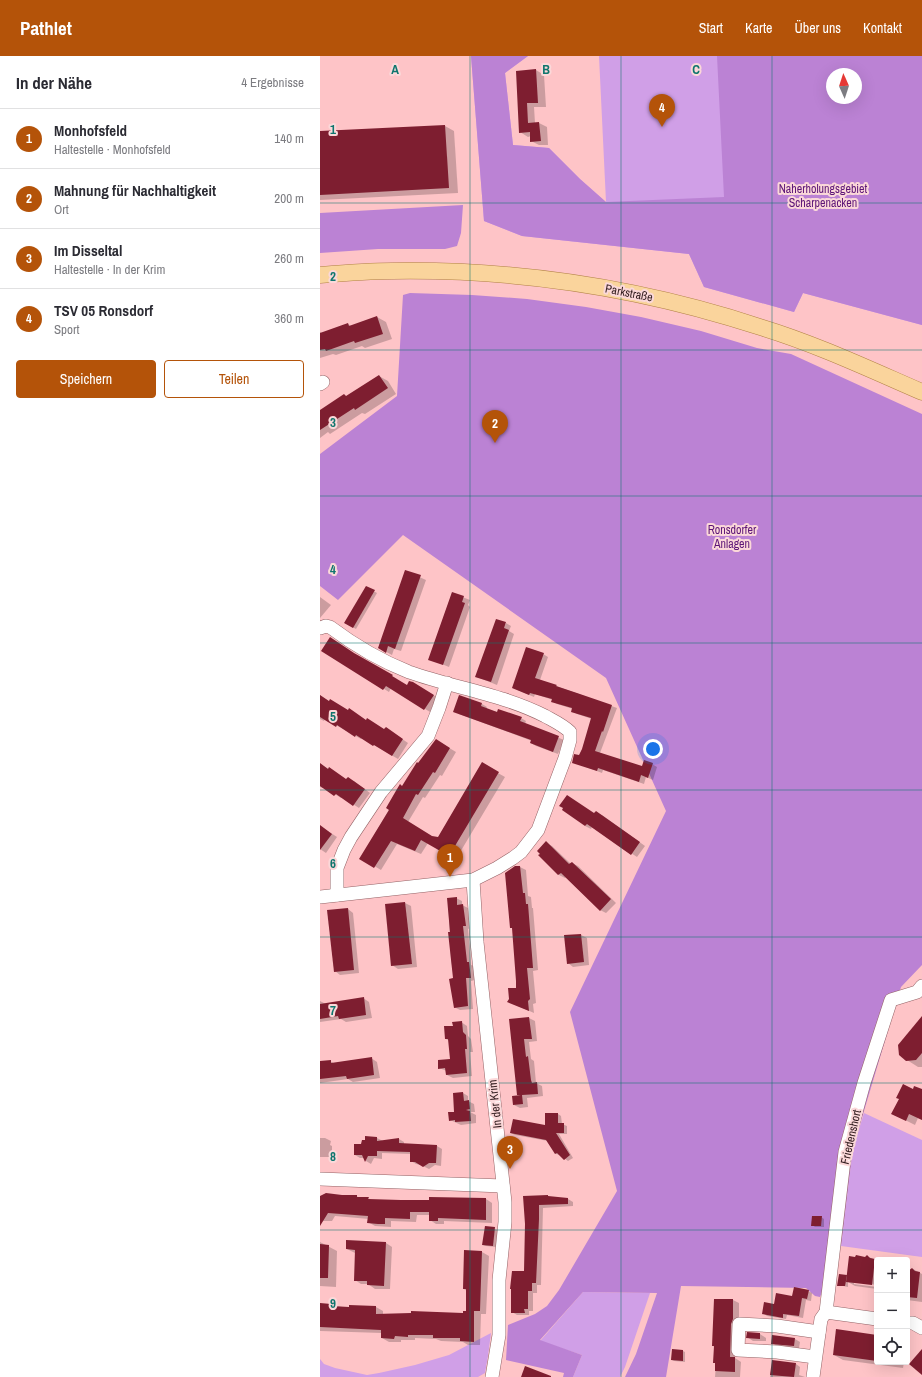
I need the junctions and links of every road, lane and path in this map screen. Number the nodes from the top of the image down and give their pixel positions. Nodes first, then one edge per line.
1 (320, 275) edge
2 (922, 392) edge
3 (320, 628) edge
4 (447, 683) junction
5 (473, 880) junction
6 (337, 895) junction
7 (320, 897) edge
8 (922, 986) edge
9 (320, 1179) edge
10 (503, 1186) junction
11 (826, 1312) junction
12 (874, 1319) edge
13 (910, 1323) edge
14 (922, 1328) edge
15 (819, 1332) junction
16 (816, 1357) junction
17 (492, 1377) edge
18 (813, 1377) edge

1 - 2 main road, Parkstraße
3 - 4 street
4 - 5 street
4 - 6 street
5 - 6 street
5 - 10 street, In der Krim
6 - 7 street
8 - 11 street, Friedenshort
9 - 10 street
10 - 17 street, In der Krim
11 - 12 street
11 - 15 street, Friedenshort
13 - 14 street
15 - 16 street, Friedenshort
15 - 16 street
16 - 18 street, Friedenshort

